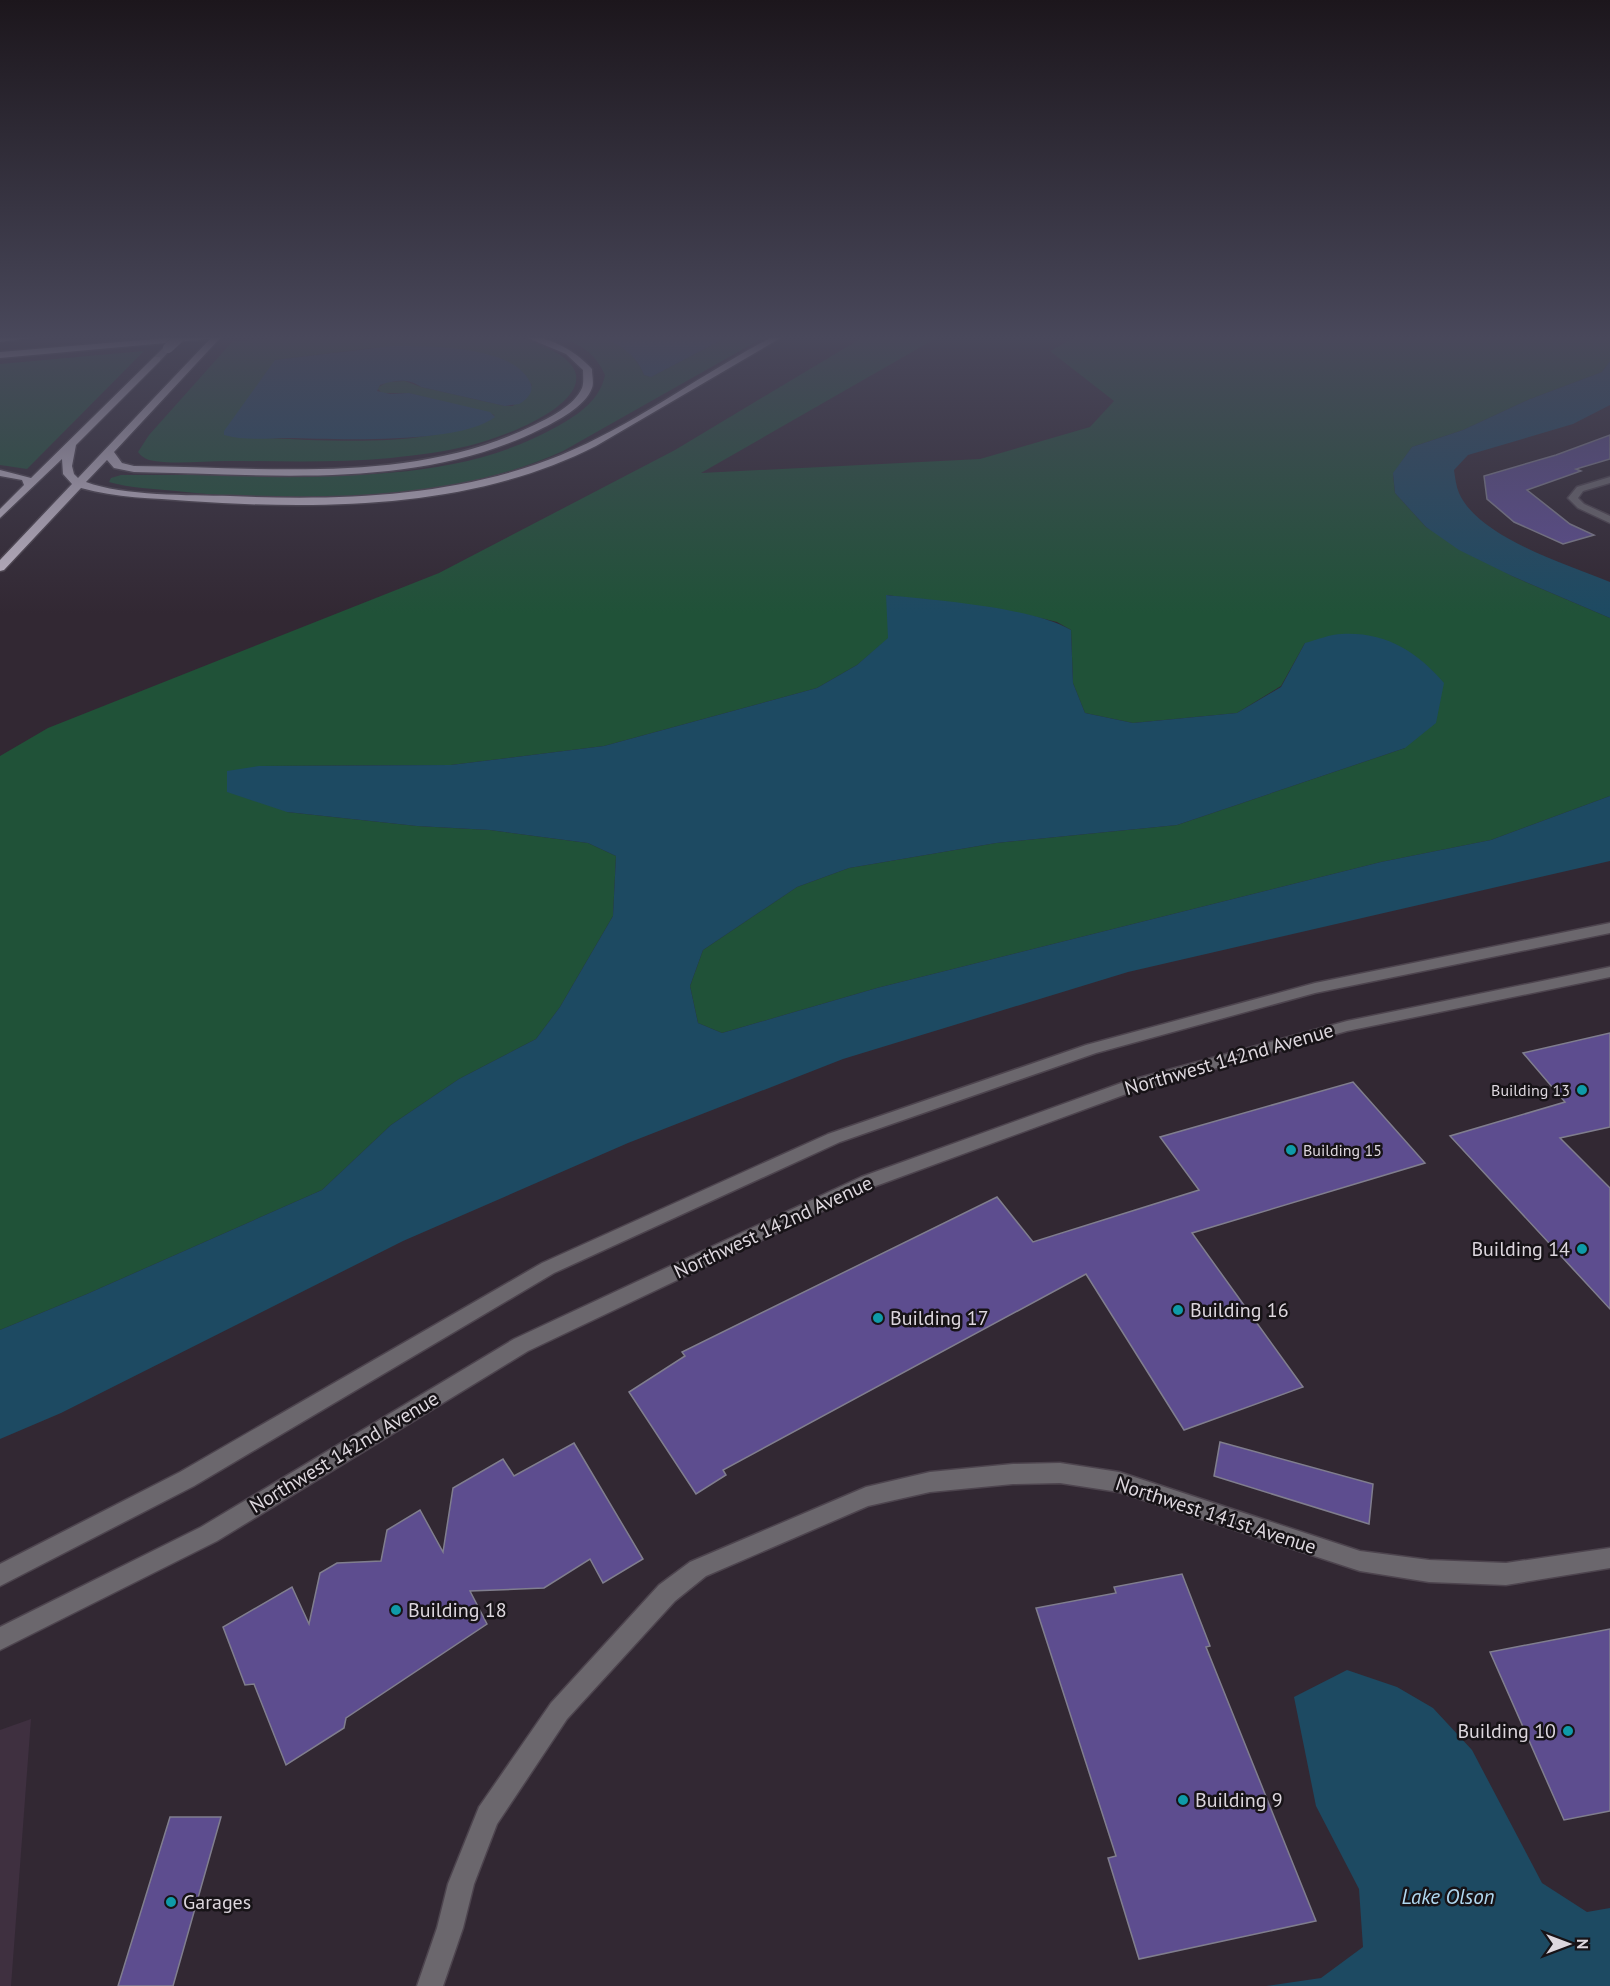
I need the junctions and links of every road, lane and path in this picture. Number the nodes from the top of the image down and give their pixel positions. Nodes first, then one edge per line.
1 (87, 429) edge
2 (132, 429) edge
3 (536, 429) edge
4 (617, 429) edge
5 (71, 444) junction
6 (109, 453) junction
7 (0, 472) edge
8 (1610, 480) edge
9 (79, 483) junction
10 (30, 486) junction
11 (0, 515) edge
12 (1610, 520) edge
13 (0, 567) edge
14 (1610, 928) edge
15 (1610, 972) edge
16 (1610, 1558) edge
17 (0, 1575) edge
18 (0, 1640) edge
19 (430, 1986) edge

1 - 5 highway
2 - 6 highway
3 - 6 highway
4 - 9 highway
5 - 9 highway
5 - 10 highway
6 - 9 highway
7 - 10 highway
8 - 12 street
9 - 13 highway
10 - 11 highway
14 - 17 street
15 - 18 street, Northwest 142nd Avenue
16 - 19 street, Northwest 141st Avenue

